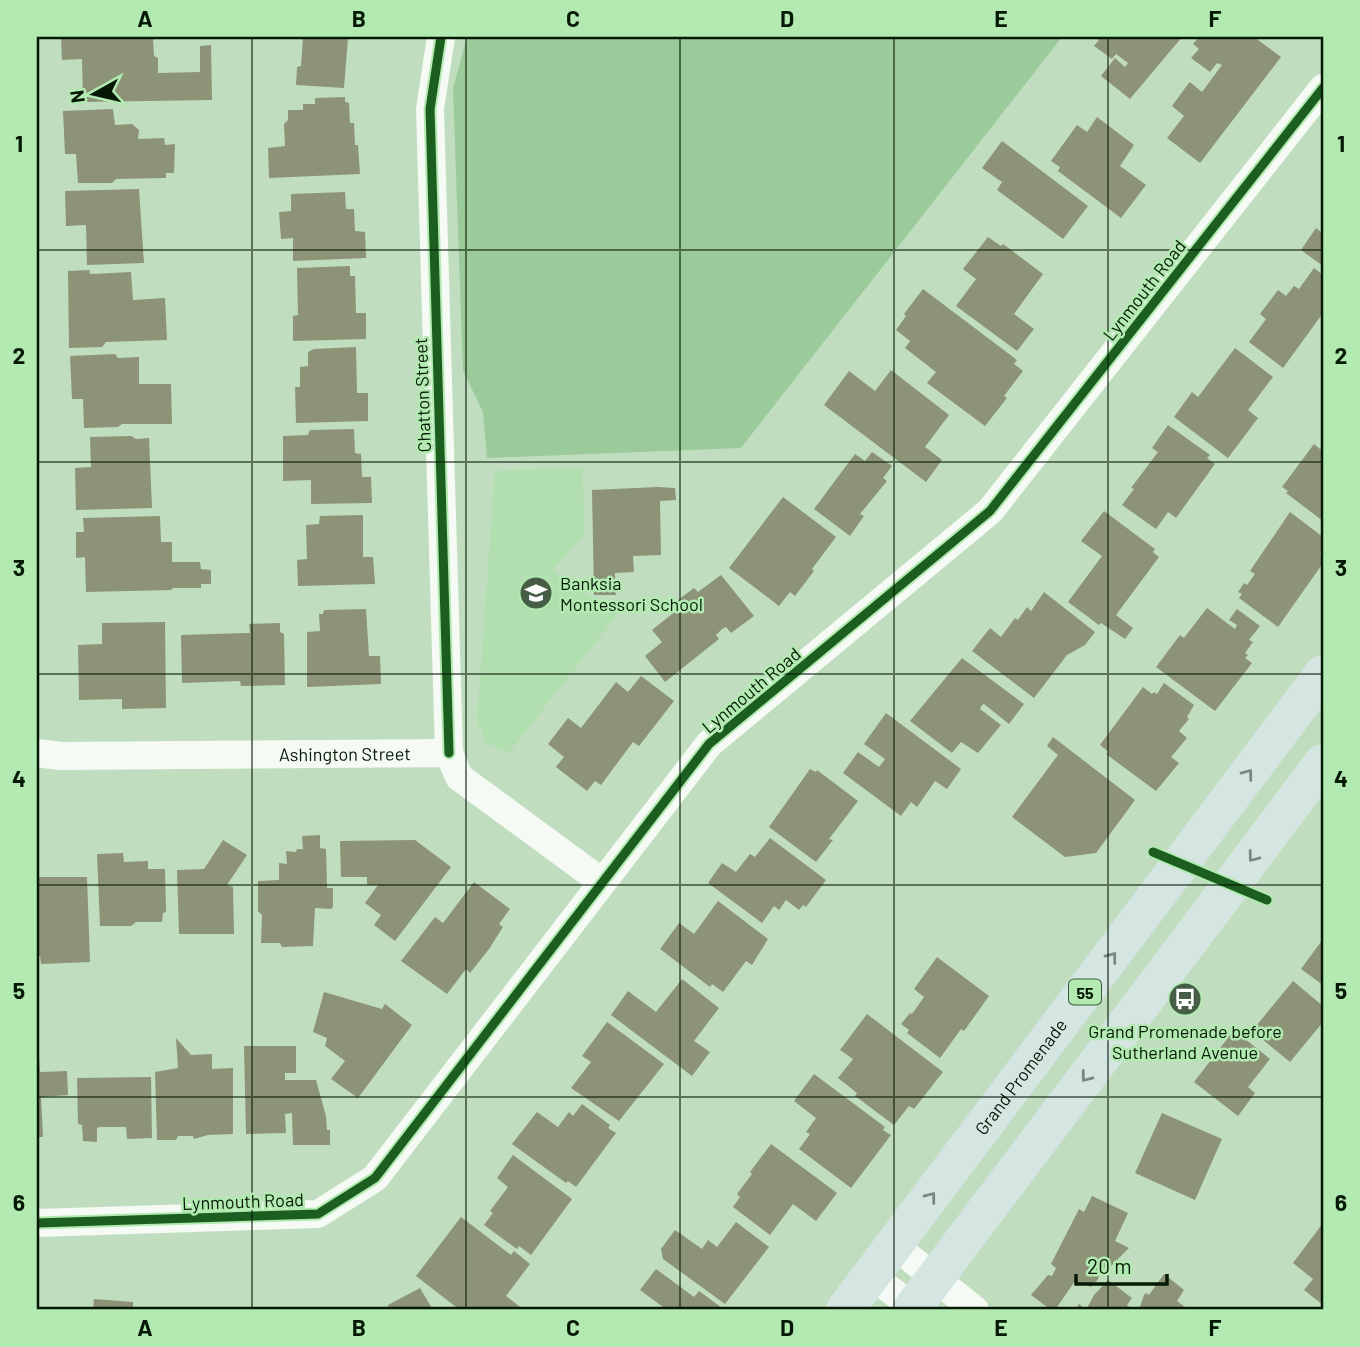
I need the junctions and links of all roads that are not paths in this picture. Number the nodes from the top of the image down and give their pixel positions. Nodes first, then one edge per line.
1 (441, 37) edge
2 (1323, 88) edge
3 (1323, 674) edge
4 (37, 753) edge
5 (449, 753) junction
6 (1323, 763) edge
7 (602, 882) junction
8 (1141, 917) junction
9 (1182, 950) junction
10 (37, 1223) edge
11 (895, 1246) junction
12 (872, 1276) junction
13 (919, 1302) edge
14 (845, 1310) edge
15 (975, 1310) edge

1 - 5 street, Chatton Street
2 - 7 street, Lynmouth Road
8 -> 3 main road, Grand Promenade / 55
4 - 5 street, Ashington Street
5 - 7 street
6 -> 9 main road
7 - 10 street, Lynmouth Road
8 - 9 main road
11 -> 8 main road, Grand Promenade / 55
9 -> 13 main road
11 - 12 main road, Grand Promenade / 55
11 - 13 street
12 - 13 street
12 - 14 main road, Grand Promenade / 55
13 - 15 street

